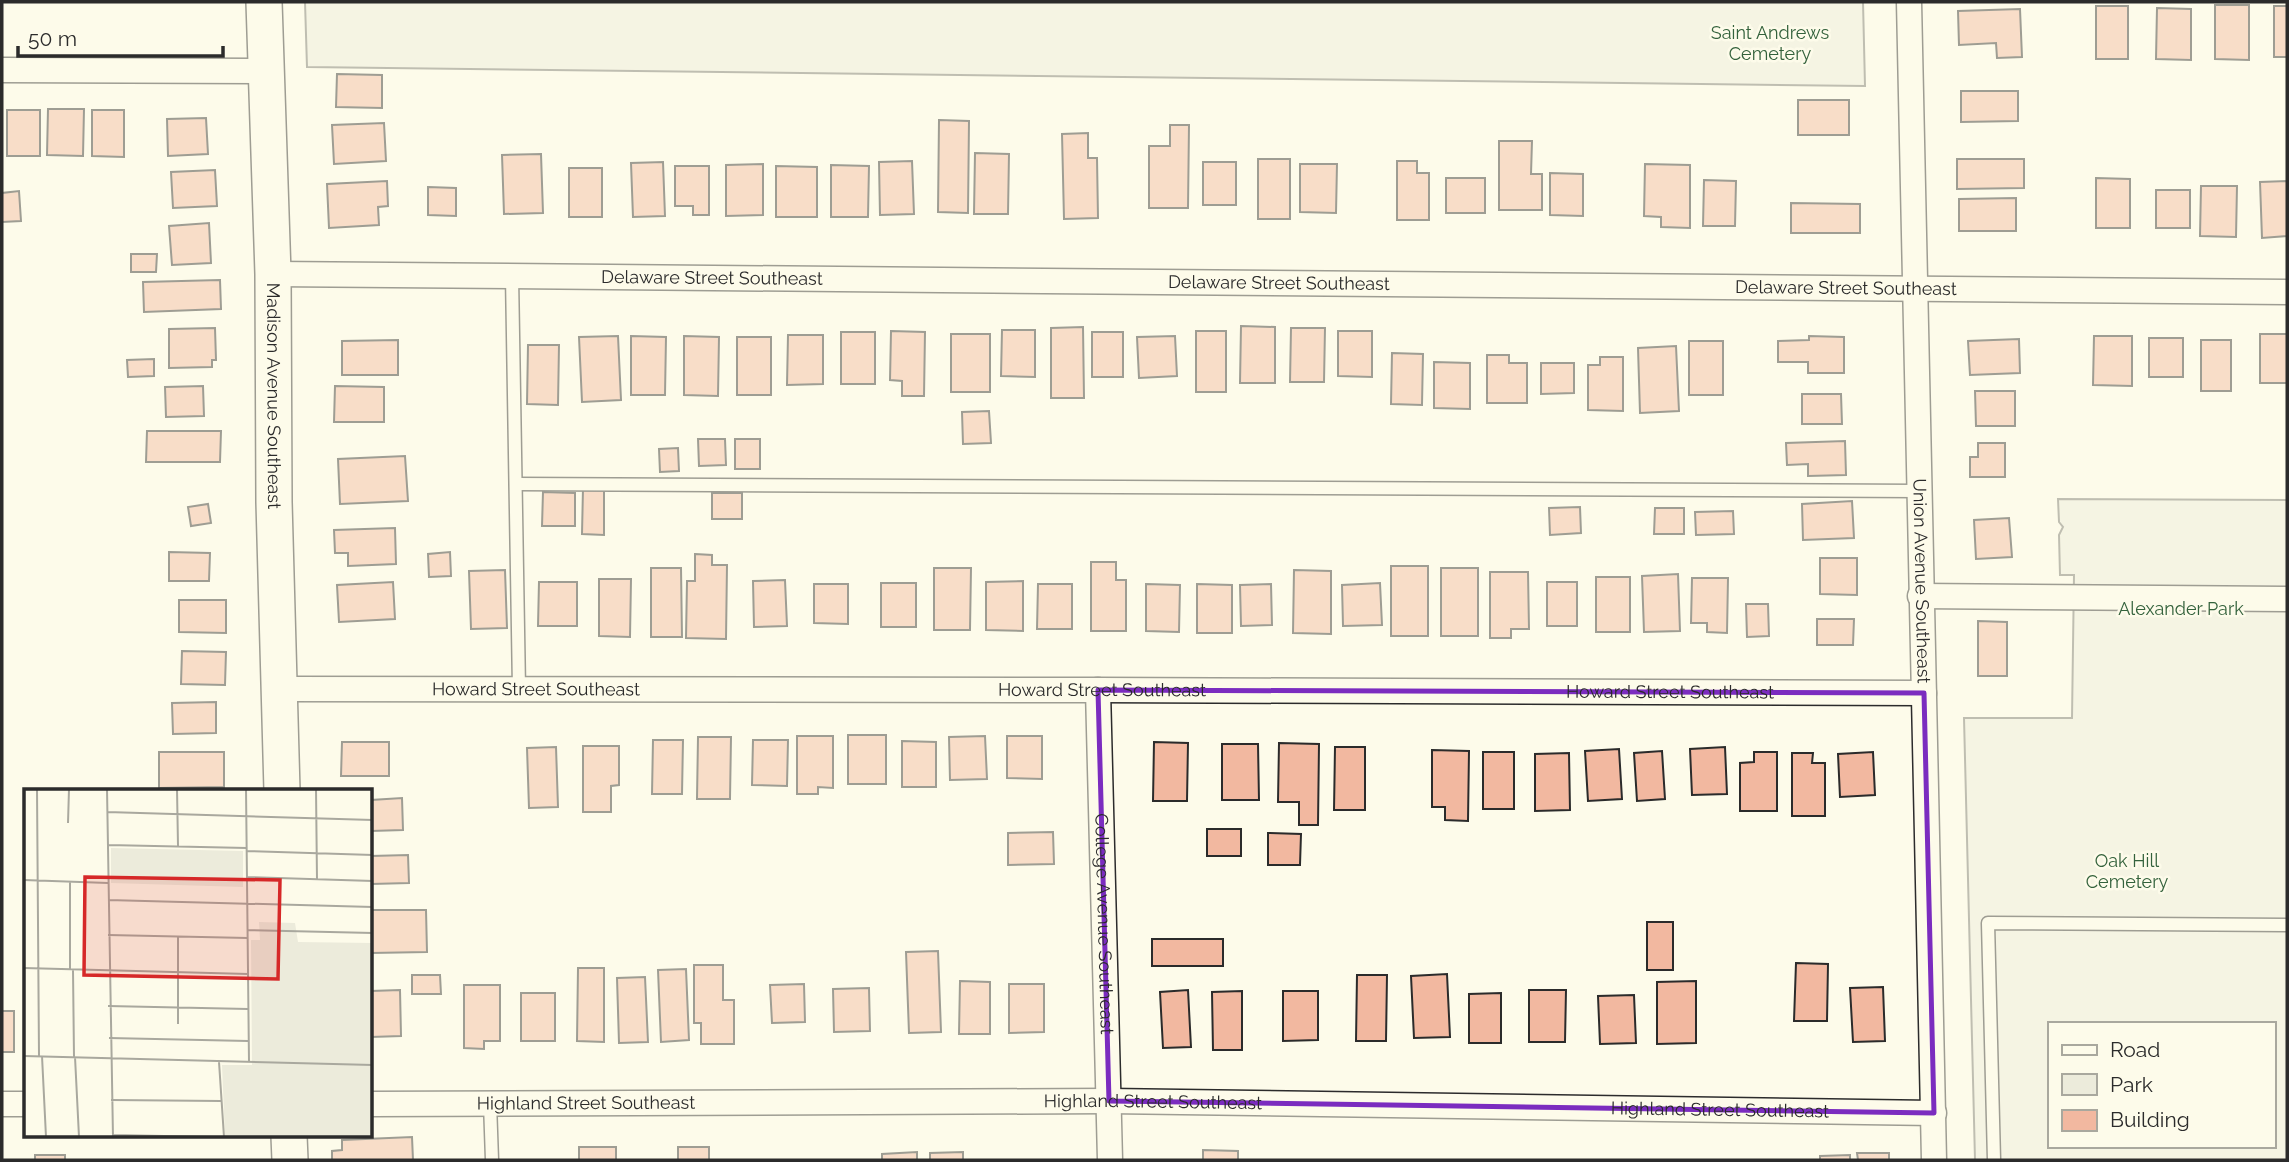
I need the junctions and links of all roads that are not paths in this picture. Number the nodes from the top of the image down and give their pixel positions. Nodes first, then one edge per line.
1 (264, 2) edge
2 (1909, 2) edge
3 (2, 70) edge
4 (266, 71) junction
5 (273, 274) junction
6 (512, 276) junction
7 (1917, 289) junction
8 (2287, 292) edge
9 (516, 484) junction
10 (1919, 491) junction
11 (1920, 596) junction
12 (2287, 599) edge
13 (280, 689) junction
14 (519, 689) junction
15 (1098, 690) junction
16 (1924, 693) junction
17 (282, 789) edge
18 (2287, 925) edge
19 (1109, 1101) junction
20 (490, 1103) junction
21 (2, 1104) edge
22 (24, 1104) edge
23 (373, 1104) edge
24 (1934, 1113) junction
25 (289, 1138) edge
26 (290, 1160) edge
27 (492, 1160) edge
28 (1110, 1160) edge
29 (1934, 1160) edge
30 (1994, 1160) edge

1 - 4 street, Madison Avenue Southeast
2 - 7 street, Union Avenue Southeast
3 - 4 street
4 - 5 street, Madison Avenue Southeast
5 - 6 street, Delaware Street Southeast
5 - 13 street, Madison Avenue Southeast
6 - 7 street, Delaware Street Southeast
6 - 9 lane
7 - 8 street, Delaware Street Southeast
7 - 10 street, Union Avenue Southeast
9 - 10 lane
9 - 14 lane
10 - 11 street, Union Avenue Southeast
11 - 12 street
11 - 16 street, Union Avenue Southeast
13 - 14 street, Howard Street Southeast
13 - 17 street, Madison Avenue Southeast
14 - 15 street, Howard Street Southeast
15 - 16 street, Howard Street Southeast
15 - 19 street, College Avenue Southeast
16 - 24 street, Union Avenue Southeast
18 - 30 lane
19 - 20 street, Highland Street Southeast
19 - 24 street, Highland Street Southeast
19 - 28 street, College Avenue Southeast
20 - 23 street, Highland Street Southeast
20 - 27 lane
21 - 22 street
24 - 29 street, Union Avenue Southeast
25 - 26 street

